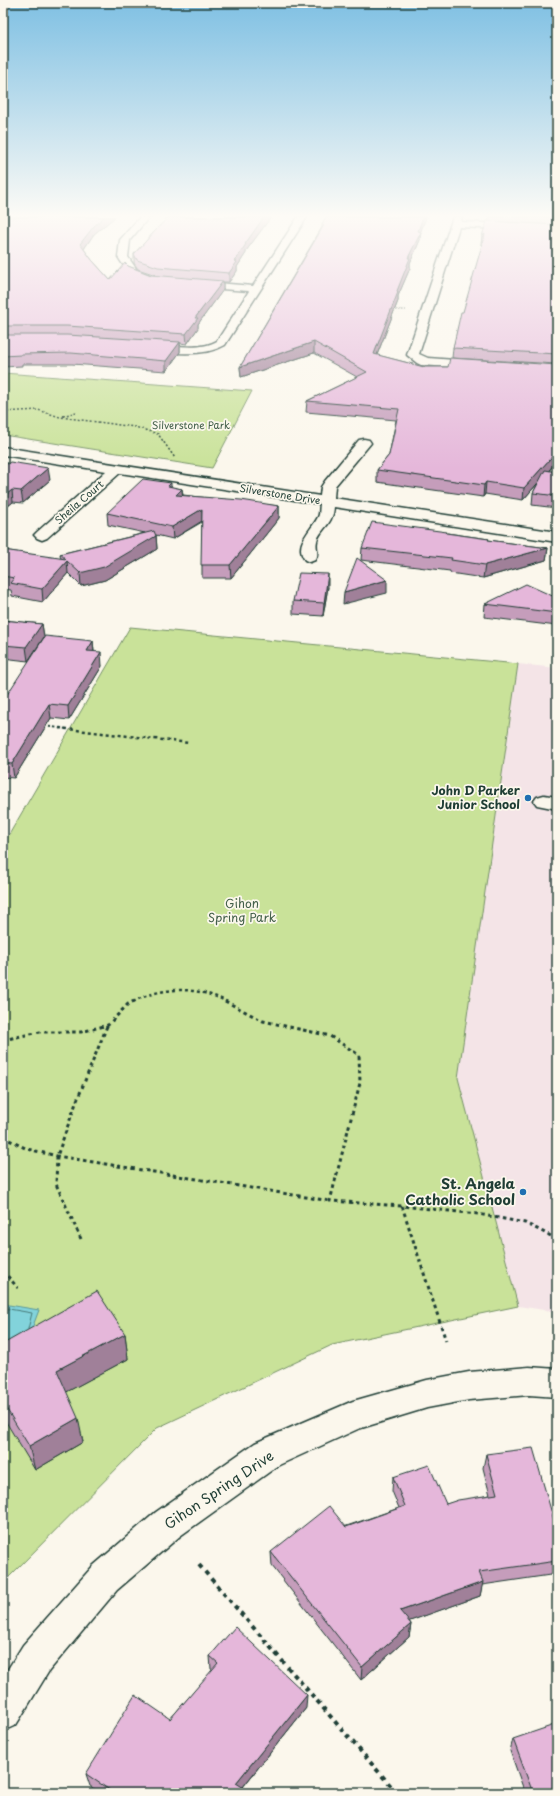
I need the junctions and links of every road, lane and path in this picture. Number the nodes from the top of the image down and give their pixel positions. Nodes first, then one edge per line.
1 (249, 301) edge
2 (432, 301) edge
3 (389, 310) edge
4 (428, 312) junction
5 (139, 345) edge
6 (488, 366) edge
7 (3, 412) edge
8 (76, 412) dead end
9 (60, 417) junction
10 (364, 443) dead end
11 (3, 451) edge
12 (175, 458) dead end
13 (116, 470) junction
14 (328, 501) junction
15 (42, 535) dead end
16 (557, 537) edge
17 (310, 557) dead end
18 (42, 726) edge
19 (189, 743) dead end
20 (108, 1025) junction
21 (3, 1040) edge
22 (3, 1137) edge
23 (57, 1156) junction
24 (330, 1201) junction
25 (402, 1206) junction
26 (81, 1239) dead end
27 (557, 1239) edge
28 (3, 1271) edge
29 (18, 1288) dead end
30 (446, 1341) dead end
31 (557, 1383) edge
32 (199, 1565) dead end
33 (3, 1712) edge
34 (397, 1793) edge

1 - 5 street
2 - 4 street
3 - 4 path
4 - 6 street
7 - 9 path
8 - 9 path
9 - 12 path
10 - 14 street
11 - 13 street, Silverstone Drive
13 - 14 street, Silverstone Drive
13 - 15 street, Sheila Court
14 - 16 street, Silverstone Drive
14 - 17 street
18 - 19 path
20 - 21 path
20 - 23 path
20 - 24 path
22 - 23 path
23 - 24 path
23 - 26 path
24 - 25 path
25 - 27 path
25 - 30 path
28 - 29 path
31 - 33 street, Gihon Spring Drive
32 - 34 path

